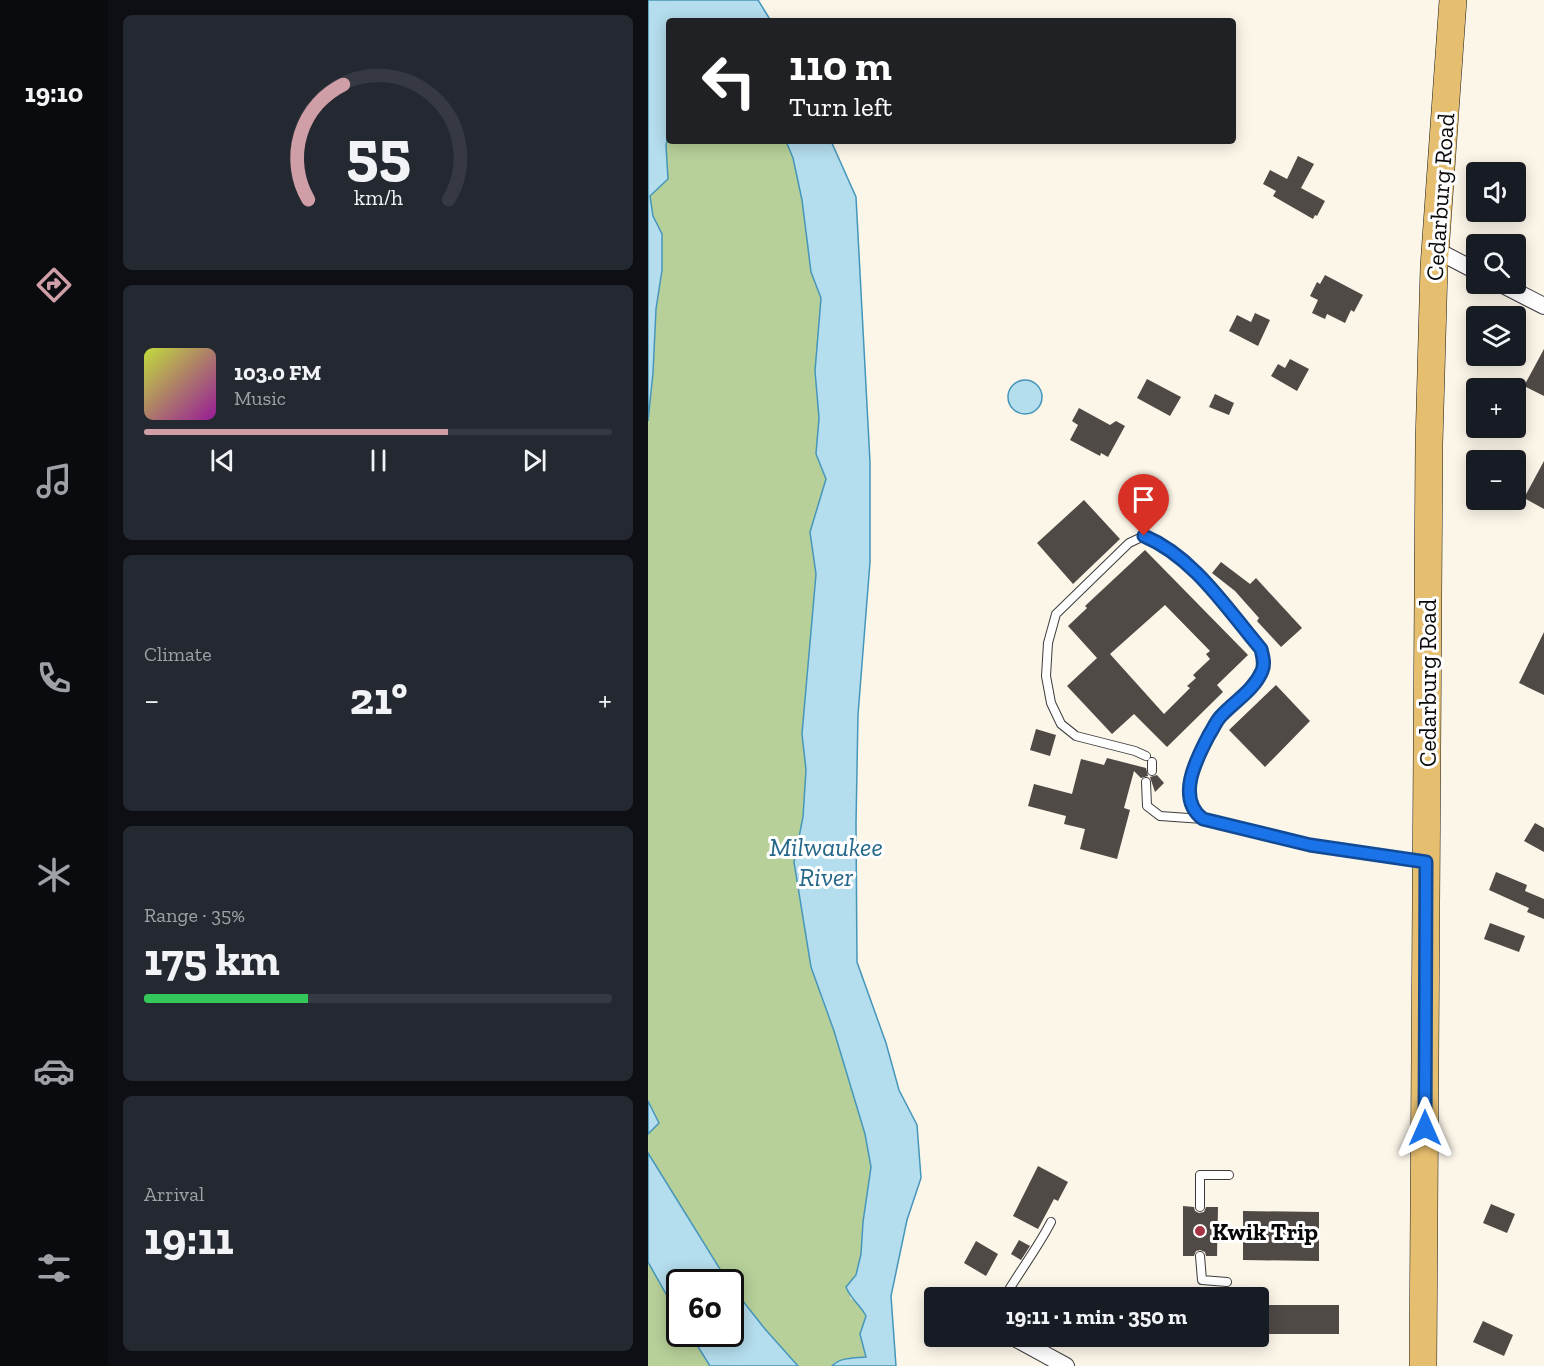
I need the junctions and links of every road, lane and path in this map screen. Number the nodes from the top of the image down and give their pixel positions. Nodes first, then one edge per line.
1 (1453, 0) edge
2 (1436, 250) junction
3 (1466, 266) edge
4 (1521, 294) edge
5 (1544, 306) edge
6 (1150, 763) dead end
7 (1146, 782) dead end
8 (1203, 819) junction
9 (1426, 862) junction
10 (1229, 1175) dead end
11 (1200, 1207) dead end
12 (1052, 1222) dead end
13 (1200, 1256) dead end
14 (1227, 1282) dead end
15 (1011, 1287) edge
16 (1031, 1347) edge
17 (1066, 1366) edge
18 (1423, 1366) edge

1 - 2 main road, Cedarburg Road
2 - 3 street
2 - 9 main road, Cedarburg Road
4 - 5 street
6 - 8 lane
7 - 8 lane
8 - 9 lane
9 - 18 main road, Cedarburg Road
10 - 11 lane
12 - 15 lane
13 - 14 lane
16 - 17 street

